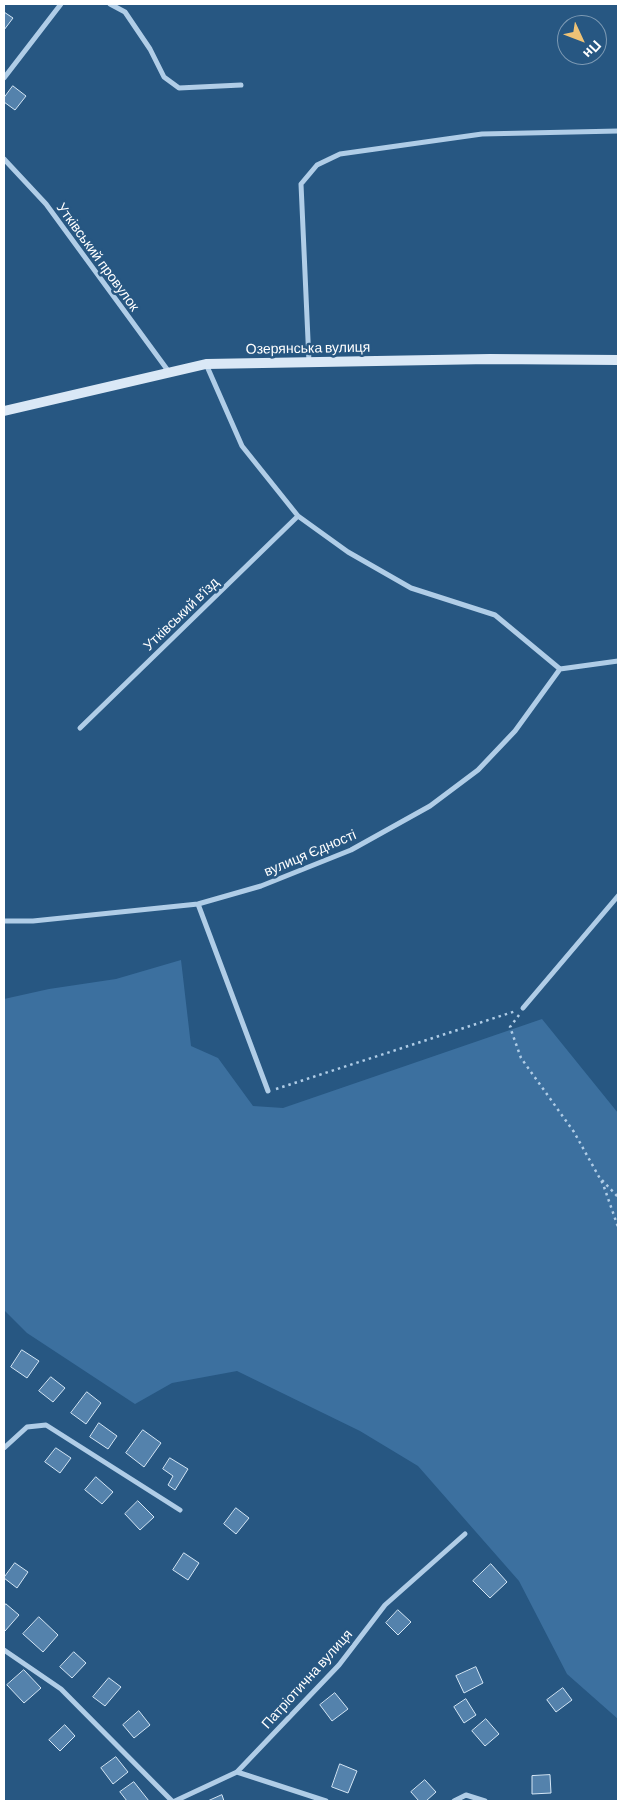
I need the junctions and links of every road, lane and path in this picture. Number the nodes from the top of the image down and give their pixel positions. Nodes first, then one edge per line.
1 (61, 4) edge
2 (110, 4) edge
3 (4, 78) edge
4 (241, 85) dead end
5 (618, 131) edge
6 (4, 159) edge
7 (618, 360) edge
8 (310, 362) junction
9 (206, 364) junction
10 (169, 373) junction
11 (4, 411) edge
12 (298, 516) junction
13 (618, 661) edge
14 (560, 669) junction
15 (80, 728) dead end
16 (618, 896) edge
17 (198, 904) junction
18 (4, 921) edge
19 (523, 1008) junction
20 (268, 1091) joint
21 (599, 1177) junction
22 (618, 1196) edge
23 (618, 1227) edge
24 (4, 1448) edge
25 (180, 1510) dead end
26 (465, 1534) dead end
27 (4, 1650) edge
28 (237, 1772) junction
29 (174, 1801) edge
30 (326, 1801) edge
31 (454, 1801) edge
32 (485, 1801) edge

1 - 3 street
2 - 4 street
5 - 8 street
6 - 10 street, Утківський провулок
7 - 8 street, Озерянська вулиця
8 - 9 street, Озерянська вулиця
9 - 10 street, Озерянська вулиця
9 - 12 street
10 - 11 street, Озерянська вулиця
12 - 14 street
12 - 15 street, Утківський в'їзд
13 - 14 street
14 - 17 street, вулиця Єдності
16 - 19 street
17 - 18 street, вулиця Єдності
17 - 20 street
19 - 20 path
19 - 21 path
21 - 22 path
21 - 23 path
24 - 25 street
26 - 28 street, Патріотична вулиця
27 - 29 street
28 - 29 street, Патріотична вулиця
28 - 30 street
31 - 32 street

